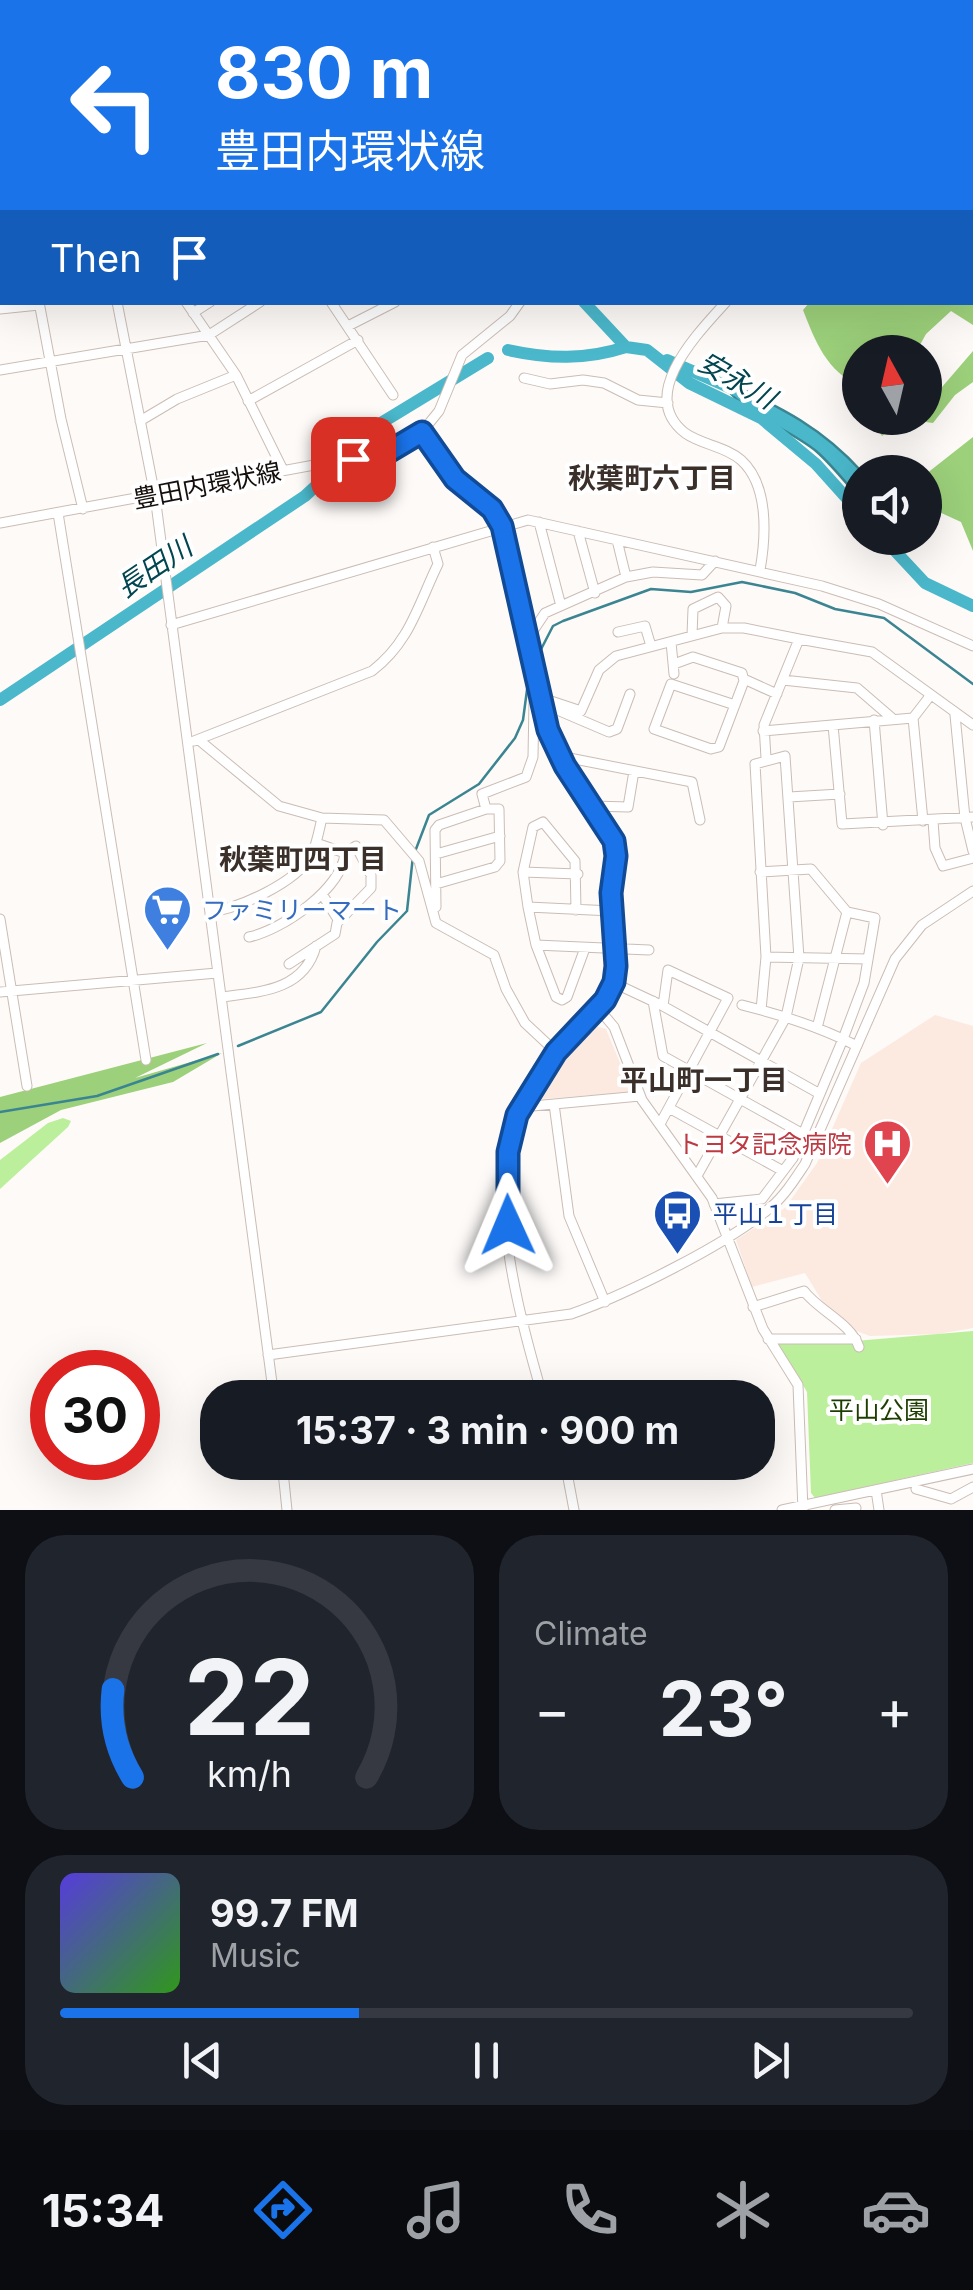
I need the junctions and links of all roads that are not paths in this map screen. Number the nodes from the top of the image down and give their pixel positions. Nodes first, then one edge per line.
1 (31, 305) edge
2 (39, 305) edge
3 (118, 305) edge
4 (188, 305) edge
5 (206, 305) edge
6 (255, 305) edge
7 (332, 305) edge
8 (389, 305) edge
9 (518, 305) edge
10 (724, 305) edge
11 (0, 309) edge
12 (193, 314) junction
13 (348, 326) junction
14 (209, 335) junction
15 (358, 340) junction
16 (126, 346) junction
17 (50, 362) junction
18 (0, 370) edge
19 (236, 375) junction
20 (524, 378) dead end
21 (393, 395) dead end
22 (248, 401) junction
23 (668, 403) junction
24 (140, 420) junction
25 (422, 432) junction
26 (284, 470) junction
27 (154, 496) junction
28 (84, 509) junction
29 (58, 512) junction
30 (539, 522) junction
31 (0, 523) edge
32 (502, 526) junction
33 (578, 530) junction
34 (617, 540) junction
35 (433, 548) junction
36 (716, 561) junction
37 (760, 570) junction
38 (626, 577) junction
39 (596, 593) junction
40 (560, 606) junction
41 (171, 625) junction
42 (722, 628) junction
43 (618, 632) dead end
44 (692, 636) junction
45 (799, 638) junction
46 (527, 640) junction
47 (671, 642) junction
48 (651, 646) junction
49 (973, 646) edge
50 (744, 679) junction
51 (784, 680) junction
52 (630, 694) dead end
53 (777, 694) junction
54 (930, 696) junction
55 (540, 700) junction
56 (735, 705) junction
57 (955, 715) junction
58 (914, 718) junction
59 (893, 719) junction
60 (874, 720) junction
61 (973, 724) edge
62 (833, 725) junction
63 (763, 731) junction
64 (199, 740) junction
65 (188, 742) junction
66 (559, 756) junction
67 (766, 758) junction
68 (634, 772) junction
69 (840, 794) junction
70 (789, 797) junction
71 (593, 806) junction
72 (486, 809) junction
73 (969, 817) edge
74 (322, 818) junction
75 (700, 820) dead end
76 (928, 821) junction
77 (883, 825) junction
78 (500, 836) junction
79 (316, 843) junction
80 (345, 852) junction
81 (436, 854) junction
82 (973, 854) edge
83 (794, 869) junction
84 (523, 872) junction
85 (760, 872) junction
86 (578, 874) junction
87 (436, 884) junction
88 (973, 891) edge
89 (322, 894) junction
90 (436, 906) dead end
91 (528, 908) junction
92 (576, 910) junction
93 (612, 911) junction
94 (210, 912) junction
95 (847, 912) junction
96 (0, 919) edge
97 (338, 920) junction
98 (249, 937) dead end
99 (536, 945) junction
100 (316, 946) junction
101 (585, 948) junction
102 (616, 949) junction
103 (649, 950) dead end
104 (766, 957) junction
105 (798, 958) junction
106 (834, 958) junction
107 (868, 958) junction
108 (289, 964) dead end
109 (218, 973) junction
110 (134, 980) junction
111 (614, 982) junction
112 (12, 991) junction
113 (0, 992) edge
114 (221, 997) junction
115 (658, 1003) junction
116 (742, 1004) dead end
117 (598, 1008) junction
118 (761, 1010) junction
119 (786, 1017) junction
120 (818, 1028) junction
121 (711, 1033) junction
122 (843, 1039) junction
123 (857, 1046) junction
124 (556, 1052) junction
125 (146, 1060) dead end
126 (760, 1061) junction
127 (690, 1070) junction
128 (27, 1086) dead end
129 (820, 1094) junction
130 (640, 1096) junction
131 (740, 1098) junction
132 (554, 1104) junction
133 (522, 1106) junction
134 (669, 1108) junction
135 (660, 1124) junction
136 (803, 1134) junction
137 (719, 1136) junction
138 (782, 1170) junction
139 (698, 1174) junction
140 (714, 1204) junction
141 (725, 1238) junction
142 (604, 1302) junction
143 (753, 1307) junction
144 (524, 1323) junction
145 (768, 1339) junction
146 (268, 1356) junction
147 (271, 1380) edge
148 (539, 1380) edge
149 (973, 1469) edge
150 (284, 1480) edge
151 (568, 1480) edge
152 (973, 1487) edge
153 (916, 1489) dead end
154 (876, 1490) junction
155 (940, 1496) junction
156 (824, 1505) edge
157 (804, 1508) edge
158 (856, 1508) edge
159 (287, 1510) edge
160 (574, 1510) edge
161 (782, 1510) edge
162 (839, 1510) edge
163 (880, 1510) edge
164 (938, 1510) edge

1 - 11 street
2 - 17 street
3 - 16 street
4 - 12 street
5 - 12 street
6 - 14 street
7 - 13 street
8 - 13 street
9 - 25 street
10 - 23 street
12 - 14 street
13 - 15 street
14 - 16 street
14 - 19 street
15 - 21 street
15 - 22 street
16 - 17 street
16 - 24 street
17 - 18 street
17 - 28 street
19 - 22 street
19 - 24 street
20 - 23 street
22 - 26 street
23 - 37 street
24 - 27 street
25 - 26 street, 豊田内環状線
25 - 32 street
26 - 27 street, 豊田内環状線
27 - 28 street, 豊田内環状線
27 - 41 street
28 - 29 street, 豊田内環状線
29 - 31 street, 豊田内環状線
29 - 110 street
30 - 32 street
30 - 33 street
30 - 40 street
32 - 35 street
32 - 46 street
33 - 34 street
33 - 39 street
34 - 36 street
34 - 38 street
35 - 41 street
35 - 64 street
36 - 37 street
36 - 38 street
37 - 49 street
38 - 39 street
39 - 40 street
40 - 46 street
41 - 65 street
42 - 44 street
42 - 44 street
42 - 45 street
43 - 48 street
44 - 47 street
45 - 51 street
45 - 54 street
46 - 55 street
47 - 48 street
47 - 50 street
48 - 55 street
50 - 53 street
50 - 56 street
51 - 53 street
51 - 59 street
52 - 55 street
53 - 63 street
54 - 57 street
54 - 58 street
55 - 66 street
55 - 72 street
56 - 56 street
57 - 61 street
57 - 73 street
58 - 59 street
58 - 76 street
59 - 60 street
60 - 62 street
60 - 77 street
62 - 63 street
62 - 69 street
63 - 67 street
64 - 65 street
64 - 74 street
65 - 94 street
66 - 68 street
66 - 71 street
67 - 70 street
67 - 85 street
68 - 71 street
68 - 75 street
69 - 70 street
69 - 77 street
70 - 83 street
71 - 93 street
72 - 78 street
72 - 81 street
73 - 76 street
73 - 82 street
74 - 79 street
74 - 124 street
76 - 77 street
76 - 82 street
78 - 81 street
78 - 87 street
79 - 80 street
79 - 94 street
80 - 89 street
80 - 97 street
81 - 87 street
83 - 85 street
83 - 95 street
83 - 105 street
84 - 86 street
84 - 86 street
84 - 91 street
85 - 104 street
86 - 92 street
87 - 90 street
88 - 123 street
89 - 97 street
89 - 98 street
91 - 92 street
91 - 99 street
92 - 93 street
93 - 102 street
94 - 109 street
95 - 106 street
95 - 107 street
96 - 112 street
97 - 100 street
99 - 101 street
99 - 101 street
100 - 108 street
100 - 114 street
101 - 102 street
102 - 103 street
102 - 111 street
104 - 105 street
104 - 118 street
105 - 106 street
105 - 119 street
106 - 107 street
106 - 120 street
107 - 122 street
109 - 110 street
109 - 114 street
110 - 112 street
110 - 125 street
111 - 115 street
111 - 117 street
112 - 113 street
112 - 128 street
114 - 146 street
115 - 121 street
115 - 121 street
115 - 127 street
116 - 118 street
117 - 124 street
117 - 130 street
118 - 119 street
119 - 120 street
119 - 126 street
120 - 122 street
121 - 126 street
121 - 127 street
122 - 123 street
122 - 129 street
123 - 141 street
124 - 133 street
126 - 129 street
126 - 131 street
127 - 131 street
127 - 134 street
129 - 136 street
130 - 132 street
130 - 135 street
131 - 136 street
131 - 137 street
132 - 133 street
132 - 142 street
133 - 144 street
134 - 135 street
134 - 137 street
135 - 139 street
136 - 138 street
137 - 138 street
137 - 139 street
138 - 140 street
139 - 140 street
140 - 141 street
141 - 142 street
141 - 143 street
142 - 144 street
143 - 145 street
143 - 145 street
144 - 146 street
144 - 148 street
145 - 157 street
146 - 147 street
149 - 154 street
150 - 159 street
151 - 160 street
152 - 155 street
153 - 155 street
154 - 156 street
154 - 163 street
155 - 164 street
156 - 157 street
157 - 161 street
158 - 162 street

